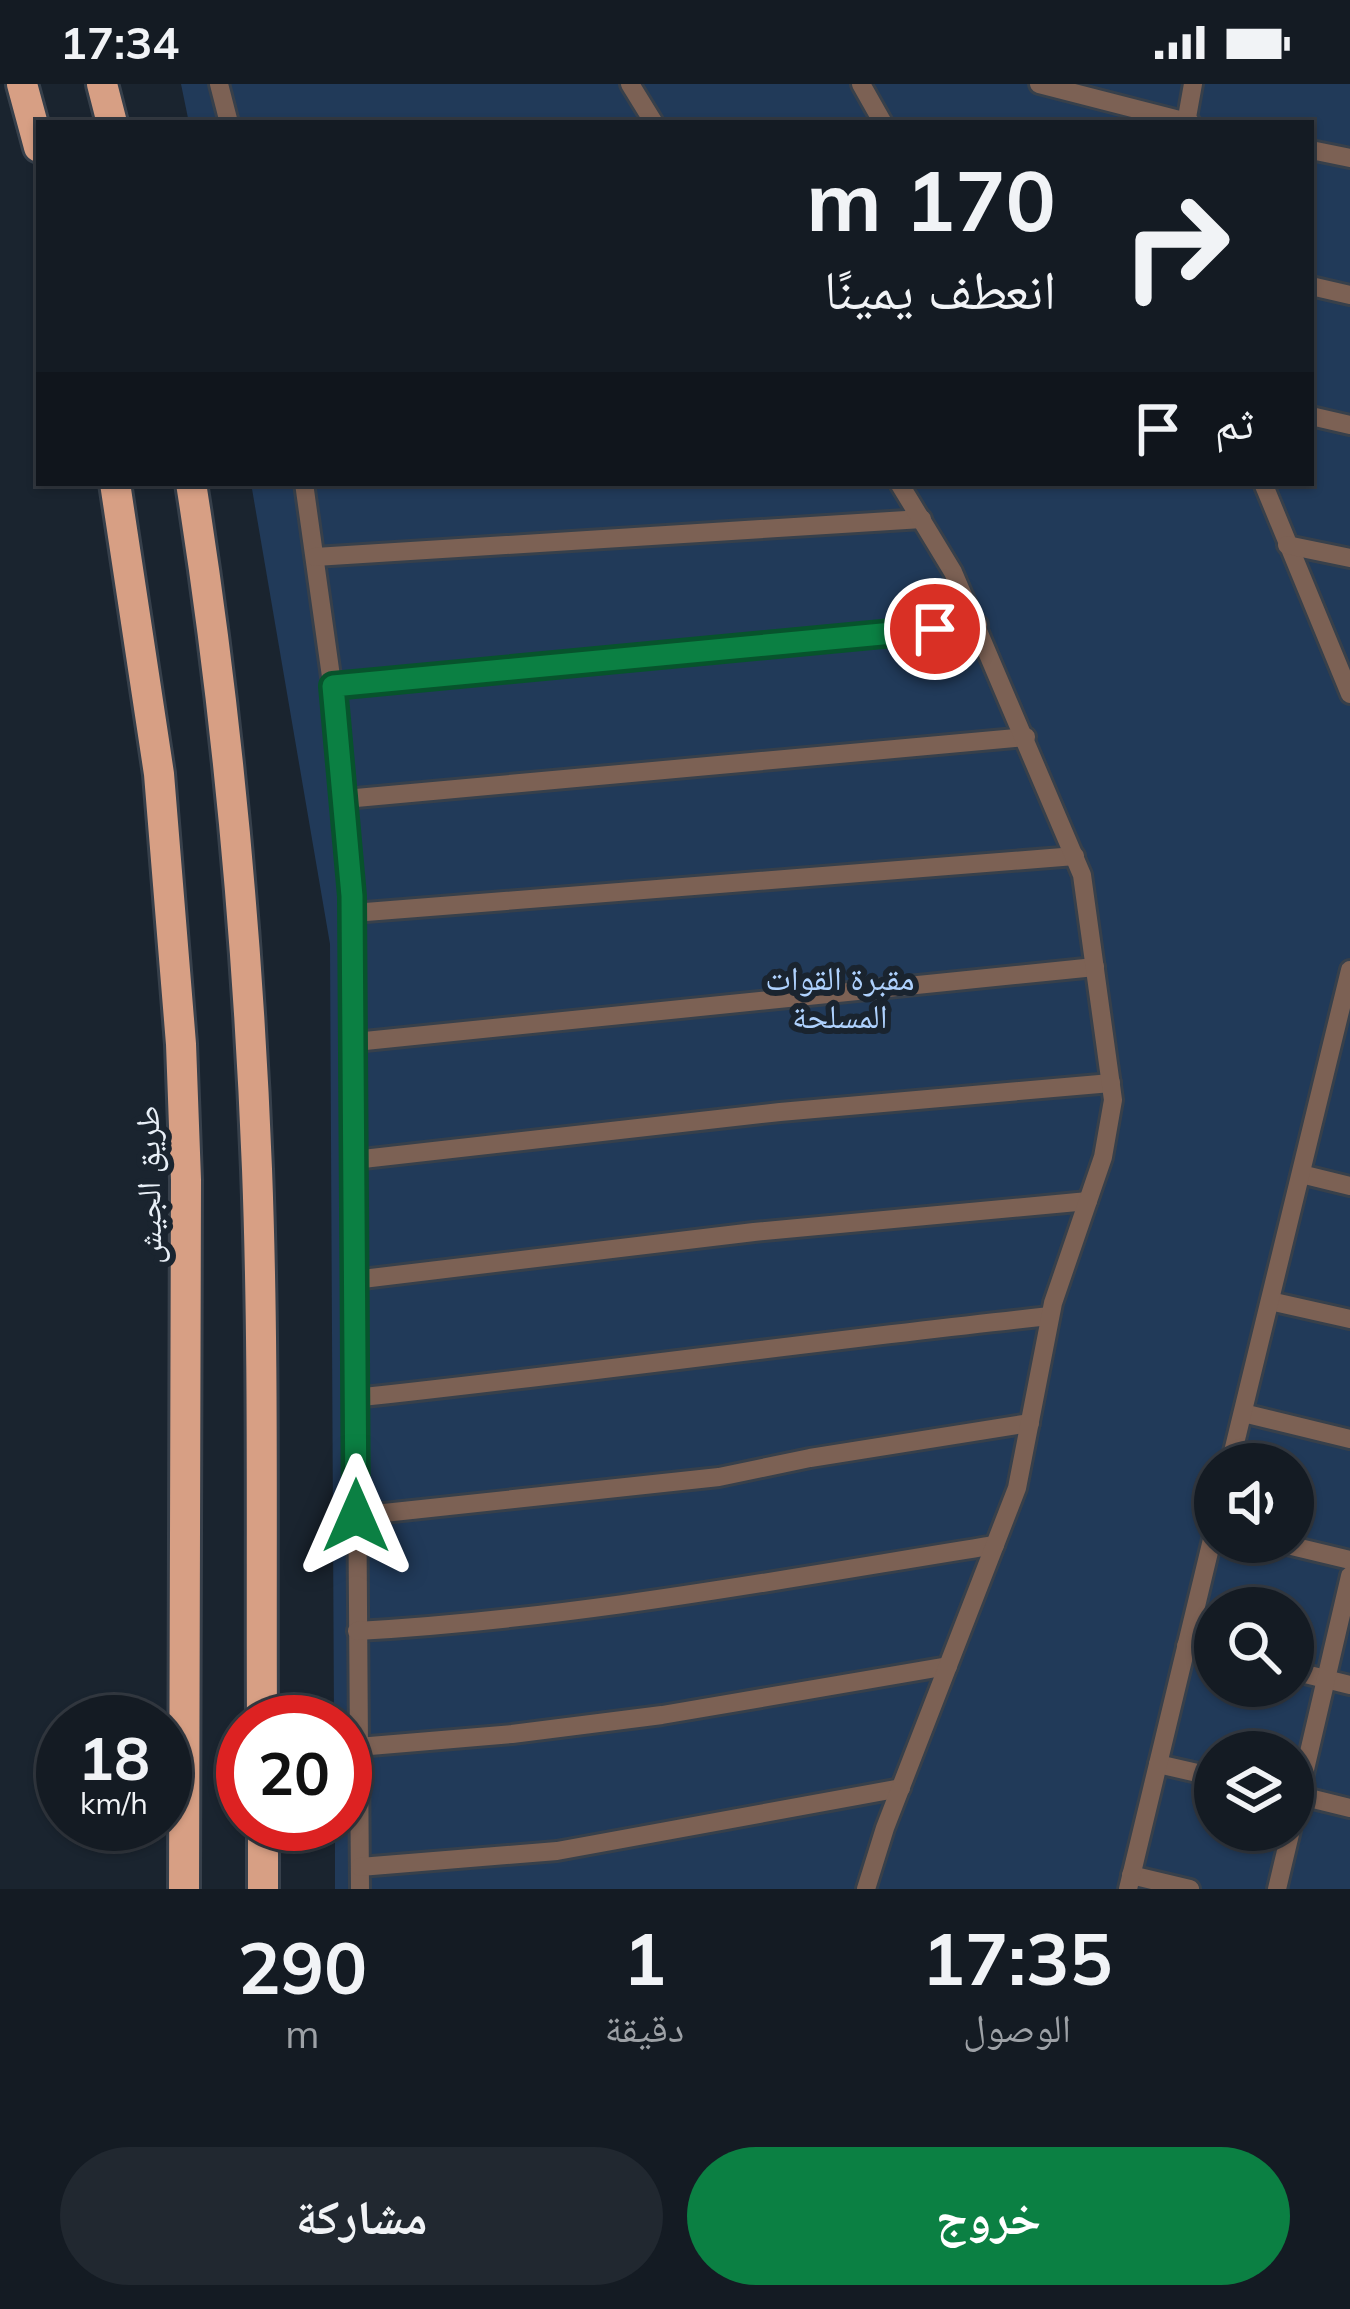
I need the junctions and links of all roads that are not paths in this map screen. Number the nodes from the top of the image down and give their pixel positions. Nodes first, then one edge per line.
1 (22, 84) edge
2 (101, 84) edge
3 (219, 84) edge
4 (630, 84) edge
5 (861, 84) edge
6 (1039, 84) edge
7 (1193, 84) edge
8 (111, 120) edge
9 (228, 120) edge
10 (652, 120) edge
11 (881, 120) edge
12 (1177, 120) edge
13 (1188, 120) edge
14 (36, 136) edge
15 (1314, 151) edge
16 (1350, 158) edge
17 (1314, 287) edge
18 (1350, 295) edge
19 (1314, 417) edge
20 (1350, 425) edge
21 (116, 486) edge
22 (191, 486) edge
23 (304, 486) edge
24 (901, 486) edge
25 (1264, 486) edge
26 (922, 519) junction
27 (1287, 545) junction
28 (315, 557) junction
29 (1350, 558) edge
30 (978, 625) junction
31 (333, 686) junction
32 (1350, 692) edge
33 (1026, 736) junction
34 (345, 799) junction
35 (1075, 856) junction
36 (353, 913) junction
37 (1095, 967) junction
38 (1350, 970) edge
39 (355, 1042) junction
40 (1327, 1066) junction
41 (1350, 1071) edge
42 (1111, 1083) junction
43 (354, 1160) junction
44 (1300, 1174) junction
45 (1350, 1186) edge
46 (1088, 1201) junction
47 (354, 1280) junction
48 (1270, 1301) junction
49 (1051, 1316) junction
50 (1350, 1319) edge
51 (355, 1398) junction
52 (1243, 1413) junction
53 (1030, 1423) junction
54 (1350, 1439) edge
55 (1235, 1443) edge
56 (356, 1516) junction
57 (995, 1546) junction
58 (1314, 1551) edge
59 (1350, 1560) edge
60 (1206, 1563) edge
61 (1350, 1576) edge
62 (357, 1631) junction
63 (1186, 1646) junction
64 (1194, 1648) edge
65 (948, 1666) junction
66 (1314, 1676) edge
67 (1326, 1679) junction
68 (1350, 1685) edge
69 (262, 1695) edge
70 (358, 1695) edge
71 (1313, 1731) edge
72 (372, 1746) edge
73 (1158, 1764) junction
74 (1194, 1772) edge
75 (901, 1788) junction
76 (1314, 1799) edge
77 (1350, 1808) edge
78 (263, 1851) edge
79 (360, 1851) edge
80 (1286, 1851) edge
81 (360, 1867) junction
82 (1130, 1882) edge
83 (184, 1889) edge
84 (263, 1889) edge
85 (360, 1889) edge
86 (866, 1889) edge
87 (1190, 1889) edge
88 (1277, 1889) edge

1 - 14 main road
2 - 8 main road
3 - 9 lane
4 - 10 lane
5 - 11 lane
6 - 12 lane
7 - 13 lane
15 - 16 lane
17 - 18 lane
19 - 20 lane
21 - 83 main road, طريق الجيش
22 - 69 main road
23 - 28 lane
24 - 26 lane
25 - 27 lane
26 - 28 lane
26 - 30 lane
27 - 29 lane
27 - 32 lane
28 - 31 lane
30 - 31 lane
30 - 33 lane
31 - 34 lane
33 - 34 lane
33 - 35 lane
34 - 36 lane
35 - 36 lane
35 - 37 lane
36 - 39 lane
37 - 39 lane
37 - 42 lane
38 - 40 lane
39 - 43 lane
40 - 41 lane
40 - 44 lane
42 - 43 lane
42 - 46 lane
43 - 47 lane
44 - 45 lane
44 - 48 lane
46 - 47 lane
46 - 49 lane
47 - 51 lane
48 - 50 lane
48 - 52 lane
49 - 51 lane
49 - 53 lane
51 - 56 lane
52 - 54 lane
52 - 55 lane
53 - 56 lane
53 - 57 lane
56 - 62 lane
57 - 62 lane
57 - 65 lane
58 - 59 lane
60 - 63 lane
61 - 67 lane
62 - 70 lane
63 - 64 lane
63 - 73 lane
65 - 72 lane
65 - 75 lane
66 - 67 lane
67 - 68 lane
67 - 71 lane
73 - 74 lane
73 - 82 lane
75 - 81 lane
75 - 86 lane
76 - 77 lane
78 - 84 main road
79 - 81 lane
80 - 88 lane
81 - 85 lane
82 - 87 lane

